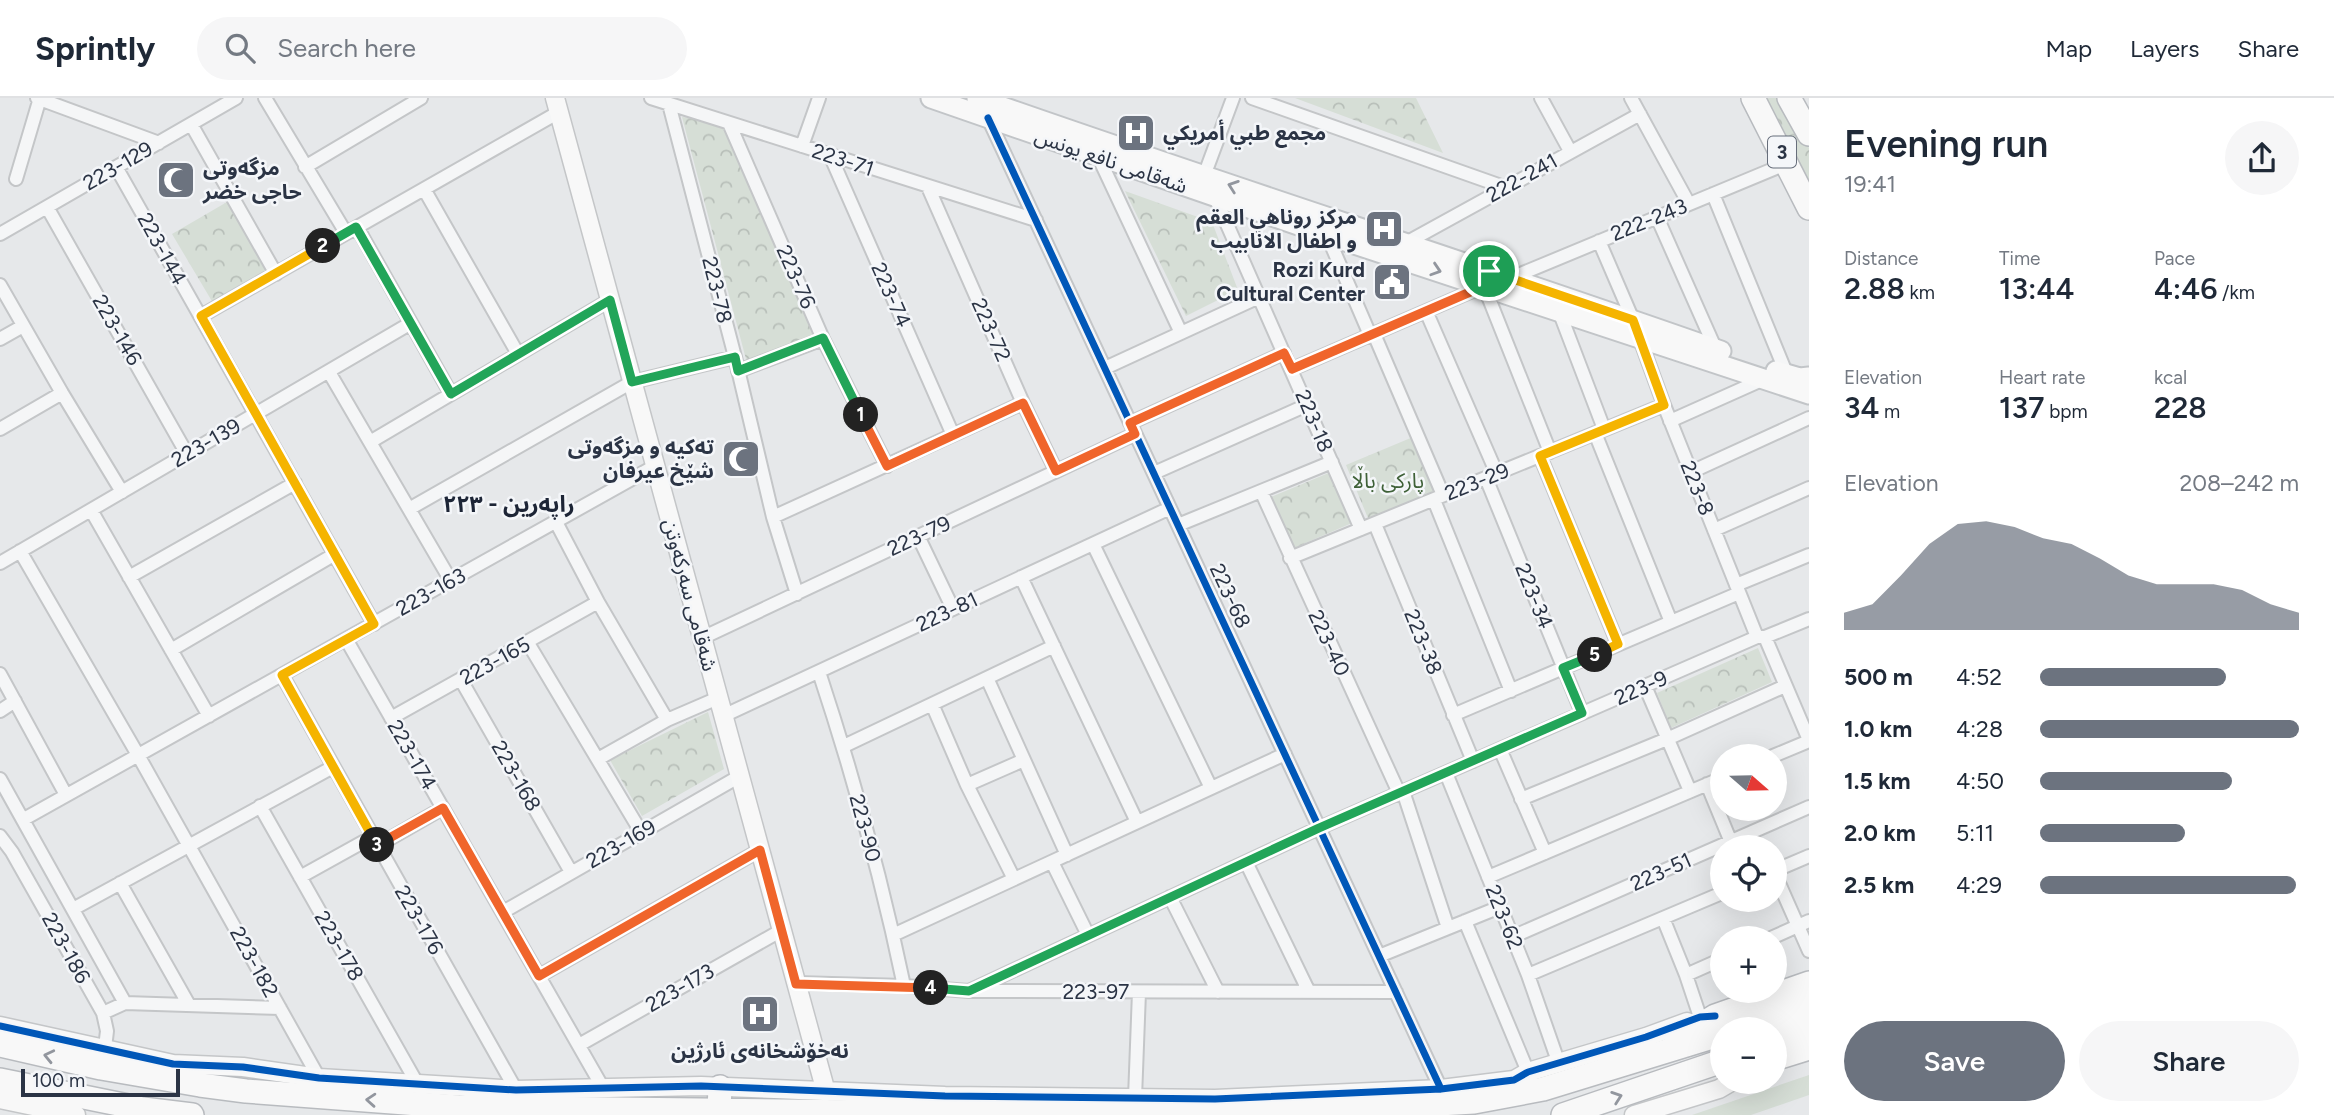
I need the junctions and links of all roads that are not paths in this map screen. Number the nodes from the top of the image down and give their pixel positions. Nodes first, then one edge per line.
1 (39, 98) edge
2 (236, 98) edge
3 (265, 98) edge
4 (421, 98) edge
5 (651, 98) edge
6 (819, 98) edge
7 (931, 98) edge
8 (1233, 98) edge
9 (1252, 98) edge
10 (1287, 98) edge
11 (1541, 98) edge
12 (1631, 98) edge
13 (1754, 98) edge
14 (1790, 98) edge
15 (669, 104) junction
16 (984, 104) edge
17 (557, 105) edge
18 (1274, 105) junction
19 (1640, 114) junction
20 (729, 123) junction
21 (191, 124) junction
22 (1809, 134) edge
23 (1065, 136) junction
24 (159, 143) junction
25 (802, 146) junction
26 (1570, 151) junction
27 (830, 155) junction
28 (1098, 156) junction
29 (1788, 163) junction
30 (116, 167) junction
31 (305, 167) junction
32 (1204, 176) junction
33 (16, 178) dead end
34 (928, 187) junction
35 (1504, 187) junction
36 (424, 188) junction
37 (1713, 194) junction
38 (1215, 197) junction
39 (1689, 204) junction
40 (47, 207) junction
41 (1809, 208) edge
42 (1657, 217) junction
43 (1036, 220) junction
44 (351, 230) junction
45 (0, 234) edge
46 (1327, 235) junction
47 (1599, 241) junction
48 (1405, 244) junction
49 (276, 274) junction
50 (1486, 278) junction
51 (1511, 278) junction
52 (0, 285) edge
53 (1259, 297) junction
54 (610, 300) junction
55 (1426, 311) junction
56 (1559, 311) junction
57 (201, 316) junction
58 (411, 323) junction
59 (23, 326) junction
60 (1637, 329) junction
61 (1181, 333) junction
62 (1372, 334) junction
63 (823, 338) junction
64 (0, 339) edge
65 (1716, 349) junction
66 (1284, 353) junction
67 (518, 354) junction
68 (735, 357) junction
69 (1104, 368) junction
70 (1292, 369) junction
71 (738, 371) junction
72 (329, 372) junction
73 (1787, 374) junction
74 (1809, 377) edge
75 (1764, 379) junction
76 (632, 382) junction
77 (62, 393) junction
78 (451, 394) junction
79 (1809, 394) edge
80 (1023, 403) junction
81 (1307, 405) junction
82 (1664, 405) junction
83 (256, 414) junction
84 (1809, 418) edge
85 (1670, 421) junction
86 (1132, 428) junction
87 (0, 429) edge
88 (1600, 431) junction
89 (953, 435) junction
90 (370, 442) junction
91 (187, 454) junction
92 (1545, 454) junction
93 (1332, 462) junction
94 (887, 466) junction
95 (655, 467) junction
96 (1056, 471) junction
97 (1690, 472) junction
98 (1154, 473) junction
99 (1491, 476) junction
100 (295, 483) junction
101 (1809, 488) edge
102 (1261, 491) junction
103 (122, 492) junction
104 (1438, 498) junction
105 (1170, 508) junction
106 (409, 509) junction
107 (90, 510) junction
108 (773, 517) junction
109 (556, 522) junction
110 (1375, 524) junction
111 (1178, 525) junction
112 (1362, 529) junction
113 (1714, 530) junction
114 (918, 537) junction
115 (1093, 544) junction
116 (20, 551) junction
117 (335, 554) junction
118 (1809, 555) edge
119 (1290, 558) junction
120 (0, 563) edge
121 (129, 578) junction
122 (1021, 578) junction
123 (451, 581) junction
124 (1737, 589) junction
125 (797, 594) junction
126 (598, 602) junction
127 (953, 609) junction
128 (1809, 619) edge
129 (1671, 622) junction
130 (374, 624) junction
131 (1761, 637) junction
132 (702, 638) junction
133 (346, 639) junction
134 (528, 643) junction
135 (1618, 644) junction
136 (1054, 646) junction
137 (171, 650) junction
138 (1563, 668) junction
139 (819, 672) junction
140 (0, 674) edge
141 (282, 675) junction
142 (987, 678) junction
143 (461, 680) junction
144 (1785, 685) junction
145 (1645, 686) junction
146 (1511, 691) junction
147 (719, 698) junction
148 (15, 701) junction
149 (932, 704) junction
150 (0, 711) edge
151 (1582, 713) junction
152 (1453, 715) junction
153 (209, 716) junction
154 (723, 716) junction
155 (391, 718) junction
156 (667, 720) junction
157 (1667, 739) junction
158 (1809, 740) edge
159 (844, 746) junction
160 (1500, 749) junction
161 (1787, 750) edge
162 (1285, 754) junction
163 (138, 755) junction
164 (598, 759) junction
165 (1024, 761) junction
166 (1472, 761) junction
167 (333, 767) junction
168 (1446, 772) junction
169 (740, 776) junction
170 (0, 779) edge
171 (1710, 783) edge
172 (1707, 784) junction
173 (967, 785) junction
174 (1211, 788) junction
175 (1401, 792) junction
176 (1690, 792) junction
177 (66, 795) junction
178 (1521, 799) junction
179 (260, 807) junction
180 (1809, 807) edge
181 (443, 808) junction
182 (24, 819) junction
183 (1137, 822) junction
184 (1319, 828) junction
185 (641, 832) junction
186 (1728, 835) edge
187 (1751, 835) edge
188 (0, 836) edge
189 (374, 841) junction
190 (189, 845) junction
191 (760, 850) junction
192 (1545, 853) junction
193 (1710, 853) edge
194 (1067, 855) junction
195 (1809, 856) edge
196 (1052, 862) junction
197 (1246, 862) junction
198 (1787, 865) edge
199 (571, 872) junction
200 (300, 877) junction
201 (1488, 877) junction
202 (1014, 879) junction
203 (120, 883) junction
204 (1787, 894) edge
205 (1170, 897) junction
206 (1710, 898) edge
207 (1500, 908) junction
208 (73, 909) junction
209 (503, 912) junction
210 (1663, 918) junction
211 (1465, 921) junction
212 (1804, 924) edge
213 (1448, 928) junction
214 (782, 930) junction
215 (1787, 931) edge
216 (1088, 934) junction
217 (893, 935) junction
218 (1512, 937) junction
219 (1809, 951) edge
220 (1379, 956) junction
221 (1710, 964) edge
222 (1528, 975) junction
223 (1686, 975) junction
224 (539, 976) junction
225 (1809, 983) edge
226 (796, 984) junction
227 (904, 986) junction
228 (969, 991) junction
229 (1139, 992) junction
230 (1218, 992) junction
231 (1309, 992) junction
232 (1396, 992) junction
233 (125, 1003) junction
234 (189, 1005) junction
235 (1809, 1005) edge
236 (280, 1008) junction
237 (103, 1013) junction
238 (1724, 1017) edge
239 (1772, 1017) edge
240 (1710, 1018) edge
241 (1710, 1022) edge
242 (0, 1026) edge
243 (1809, 1028) edge
244 (1787, 1036) edge
245 (0, 1045) edge
246 (579, 1045) junction
247 (1809, 1048) edge
248 (1787, 1055) edge
249 (103, 1059) junction
250 (1559, 1064) junction
251 (1592, 1065) junction
252 (1710, 1065) edge
253 (1528, 1072) junction
254 (1710, 1074) edge
255 (318, 1078) junction
256 (1672, 1079) junction
257 (0, 1080) edge
258 (418, 1085) junction
259 (720, 1087) junction
260 (603, 1088) junction
261 (1441, 1089) junction
262 (516, 1090) junction
263 (1710, 1091) edge
264 (826, 1092) junction
265 (459, 1096) junction
266 (0, 1098) edge
267 (1135, 1098) junction
268 (975, 1105) edge
269 (93, 1107) edge
270 (1334, 1110) junction
271 (719, 1111) junction
272 (143, 1112) edge
273 (1168, 1114) edge
274 (76, 1115) edge
275 (192, 1115) edge
276 (1309, 1115) edge
277 (1563, 1115) edge
278 (1634, 1115) edge

1 - 24 street
1 - 33 street
2 - 21 street, 223-129
3 - 31 street
4 - 31 street
5 - 15 street, 223-71
6 - 25 street
7 - 16 main road, شەقامی نافع یونس
8 - 32 street
9 - 18 street
10 - 18 street
11 - 26 street
12 - 19 street
13 - 29 highway, 3
14 - 22 highway, 3
15 - 20 street, 223-71
15 - 68 street, 223-78
16 - 23 main road, شەقامی نافع یونس
16 - 43 street, 223-68
17 - 36 street
17 - 54 street, شەقامی سەرکەوتن
18 - 35 street
19 - 26 street, 222-241
19 - 39 street
20 - 25 street, 223-71
20 - 63 street, 223-76
21 - 24 street, 223-129
21 - 49 street
23 - 28 main road, شەقامی نافع یونس
23 - 32 main road, شەقامی نافع یونس
24 - 30 street, 223-129
25 - 27 street, 223-71
26 - 35 street, 222-241
27 - 34 street, 223-71
27 - 89 street, 223-74
28 - 38 main road, شەقامی نافع یونس
28 - 61 street
29 - 37 street, 222-243
29 - 41 highway, 3
30 - 40 street, 223-129
30 - 57 street, 223-144
31 - 44 street
48 -> 32 main road, شەقامی نافع یونس
34 - 43 street, 223-71
34 - 80 street, 223-72
35 - 48 street, 222-241
36 - 44 street
36 - 67 street
37 - 39 street, 222-243
37 - 73 street
38 - 46 main road, شەقامی نافع یونس
38 - 53 street, 223-18
39 - 42 street, 222-243
40 - 45 street, 223-129
40 - 91 street, 223-146
42 - 47 street, 222-243
42 - 65 street
43 - 69 street, 223-68
44 - 49 street
44 - 58 street
46 -> 50 main road, شەقامی نافع یونس
46 - 62 street
47 - 51 street, 222-243
47 - 60 street, 223-8
48 - 50 main road, شەقامی نافع یونس
49 - 57 street
50 - 51 main road, شەقامی نافع یونس
50 - 55 street
50 - 56 main road, شەقامی نافع یونس
50 - 92 street
51 - 60 main road, شەقامی نافع یونس
52 - 59 street
53 - 61 street
53 - 66 street, 223-18
54 - 67 street
54 - 76 street, شەقامی سەرکەوتن
55 - 62 street
55 - 99 street, 223-34
56 - 60 main road, شەقامی نافع یونس
56 - 88 street
57 - 83 street, 223-144
58 - 72 street, 223-139
58 - 78 street
59 - 64 street
59 - 77 street
60 - 65 main road, شەقامی نافع یونس
60 - 75 main road, شەقامی نافع یونس
60 - 82 street, 223-8
61 - 69 street
62 - 70 street
62 - 104 street
63 - 71 street
63 - 94 street, 223-76
65 - 73 main road, شەقامی نافع یونس
66 - 70 street, 223-18
66 - 86 street, 223-79
67 - 78 street
68 - 71 street, 223-78
68 - 76 street
69 - 86 street, 223-68
70 - 81 street, 223-18
71 - 108 street, 223-78
72 - 83 street, 223-139
72 - 90 street
73 - 74 main road, شەقامی نافع یونس
75 - 79 main road, شەقامی نافع یونس
75 - 85 street
76 - 95 street, شەقامی سەرکەوتن
76 - 106 street
77 - 87 street
77 - 103 street
78 - 90 street
80 - 89 street
80 - 96 street, 223-72
81 - 93 street, 223-18
81 - 98 street
82 - 85 street, 223-8
82 - 88 street, 223-29
83 - 91 street, 223-139
83 - 100 street, 223-144
84 - 97 street
85 - 97 street, 223-8
86 - 96 street, 223-79
86 - 98 street, 223-68
88 - 92 street, 223-29
88 - 129 street
89 - 94 street
90 - 106 street
91 - 103 street, 223-139
92 - 99 street, 223-29
92 - 135 street
93 - 102 street
93 - 112 street, 223-18
94 - 108 street
95 - 109 street, 223-163
95 - 132 street, شەقامی سەرکەوتن
96 - 114 street, 223-79
97 - 113 street, 223-8
98 - 105 street, 223-68
99 - 104 street, 223-29
99 - 138 street, 223-34
100 - 117 street, 223-144
100 - 121 street
101 - 113 street
102 - 111 street
102 - 119 street, 223-40
103 - 107 street, 223-139
104 - 110 street, 223-29
104 - 146 street
105 - 111 street, 223-68
105 - 115 street, 223-81
106 - 123 street
107 - 116 street, 223-139
107 - 121 street
108 - 125 street, 223-78
109 - 123 street, 223-163
109 - 126 street
110 - 112 street, 223-29
110 - 152 street, 223-38
111 - 162 street, 223-68
112 - 119 street, 223-29
113 - 124 street, 223-8
114 - 125 street, 223-79
114 - 127 street
115 - 122 street, 223-81
115 - 174 street
116 - 120 street, 223-139
116 - 163 street, 223-182
117 - 130 street, 223-144
117 - 137 street
118 - 124 street
119 - 175 street, 223-40
121 - 137 street
122 - 127 street, 223-81
122 - 136 street
123 - 130 street, 223-163
124 - 129 street
124 - 131 street, 223-8
125 - 132 street, 223-79
126 - 134 street, 223-165
126 - 156 street
127 - 139 street, 223-81
128 - 131 street, 223-9
129 - 135 street
130 - 133 street, 223-163
131 - 144 street, 223-8
131 - 145 street, 223-9
132 - 147 street, شەقامی سەرکەوتن
133 - 141 street, 223-163
133 - 155 street, 223-174
134 - 143 street, 223-165
134 - 164 street
135 - 138 street
136 - 142 street
136 - 183 street
137 - 153 street
138 - 146 street
138 - 151 street, 223-34
139 - 154 street, 223-81
139 - 159 street, 223-90
140 - 148 street
141 - 153 street, 223-163
141 - 167 street, 223-176
142 - 149 street
142 - 165 street
143 - 155 street, 223-165
143 - 199 street, 223-168
144 - 157 street
144 - 158 street, 223-8
145 - 151 street, 223-9
145 - 157 street
146 - 152 street
147 - 154 street, شەقامی سەرکەوتن
147 - 156 street
148 - 150 street
148 - 177 street
149 - 159 street
149 - 173 street
151 - 160 street, 223-9
152 - 166 street, 223-38
153 - 163 street, 223-163
154 - 169 street, شەقامی سەرکەوتن
155 - 181 street, 223-174
156 - 164 street
157 - 176 street
157 - 178 street
158 - 161 street
159 - 217 street, 223-90
160 - 166 street, 223-9
160 - 178 street
162 - 174 street
162 - 184 street, 223-68
163 - 177 street, 223-163
163 - 190 street, 223-182
164 - 185 street
165 - 173 street
165 - 194 street
166 - 168 street, 223-9
167 - 179 street
167 - 189 street, 223-176
168 - 175 street, 223-9
168 - 201 street, 223-62
169 - 185 street, 223-169
169 - 191 street, شەقامی سەرکەوتن
170 - 182 street
171 - 172 street
172 - 176 street
172 - 186 street
173 - 202 street
174 - 183 street
175 - 184 street, 223-9
175 - 213 street, 223-40
176 - 192 street
177 - 182 street, 223-163
178 - 192 street
179 - 190 street
179 - 200 street, 223-178
180 - 187 street, 223-51
181 - 189 street
181 - 209 street, 223-174
182 - 208 street
183 - 194 street
184 - 197 street, 223-9
184 - 220 street, 223-68
185 - 199 street, 223-169
188 - 237 street, 223-186
189 - 200 street
189 - 262 street, 223-176
190 - 203 street
190 - 236 street, 223-182
191 - 214 street, شەقامی سەرکەوتن
191 - 224 street
192 - 201 street
193 - 218 street, 223-51
194 - 196 street
195 - 198 street
196 - 202 street
196 - 216 street
197 - 205 street, 223-9
197 - 231 street
199 - 209 street, 223-169
200 - 258 street, 223-178
201 - 207 street, 223-62
202 - 217 street
203 - 208 street
203 - 234 street
204 - 212 street
205 - 216 street, 223-9
205 - 230 street
206 - 210 street
207 - 211 street
207 - 218 street, 223-62
208 - 233 street
209 - 224 street, 223-174
210 - 222 street
210 - 223 street
211 - 213 street
211 - 253 street
212 - 215 street
212 - 219 street
213 - 220 street
214 - 226 street, شەقامی سەرکەوتن
214 - 246 street, 223-173
216 - 228 street, 223-9
217 - 227 street, 223-90
218 - 222 street, 223-62
220 - 232 street, 223-68
221 - 223 street
222 - 250 street, 223-62
223 - 240 street
224 - 246 street, 223-174
225 - 238 highway
226 - 227 street, 223-97
226 - 264 street, شەقامی سەرکەوتن
227 - 228 street, 223-97
228 - 229 street, 223-97
229 - 230 street, 223-97
229 - 267 street
230 - 231 street, 223-97
231 - 232 street, 223-97
232 - 261 street, 223-68
233 - 234 street
233 - 237 street
234 - 236 street
235 - 239 highway
236 - 255 street, 223-182
237 - 249 street, 223-186
241 - 251 highway
242 - 249 street
243 - 244 highway
249 -> 245 highway
246 - 260 street, 223-174
247 - 248 highway
249 - 255 street
265 -> 249 highway
250 - 251 street
250 - 253 street
251 - 270 highway
252 - 256 highway
253 - 261 street
254 - 256 highway
255 - 258 street
277 -> 256 highway
257 - 269 highway
258 - 265 street
259 - 260 street
259 - 264 street
259 - 271 highway
260 - 262 street
261 - 267 street
262 - 265 street
263 - 278 street
264 - 268 street
265 - 271 highway
266 - 274 street
267 - 268 street
268 - 271 highway
268 - 273 highway
269 - 272 highway
270 - 273 highway
270 - 276 highway
272 - 275 highway

